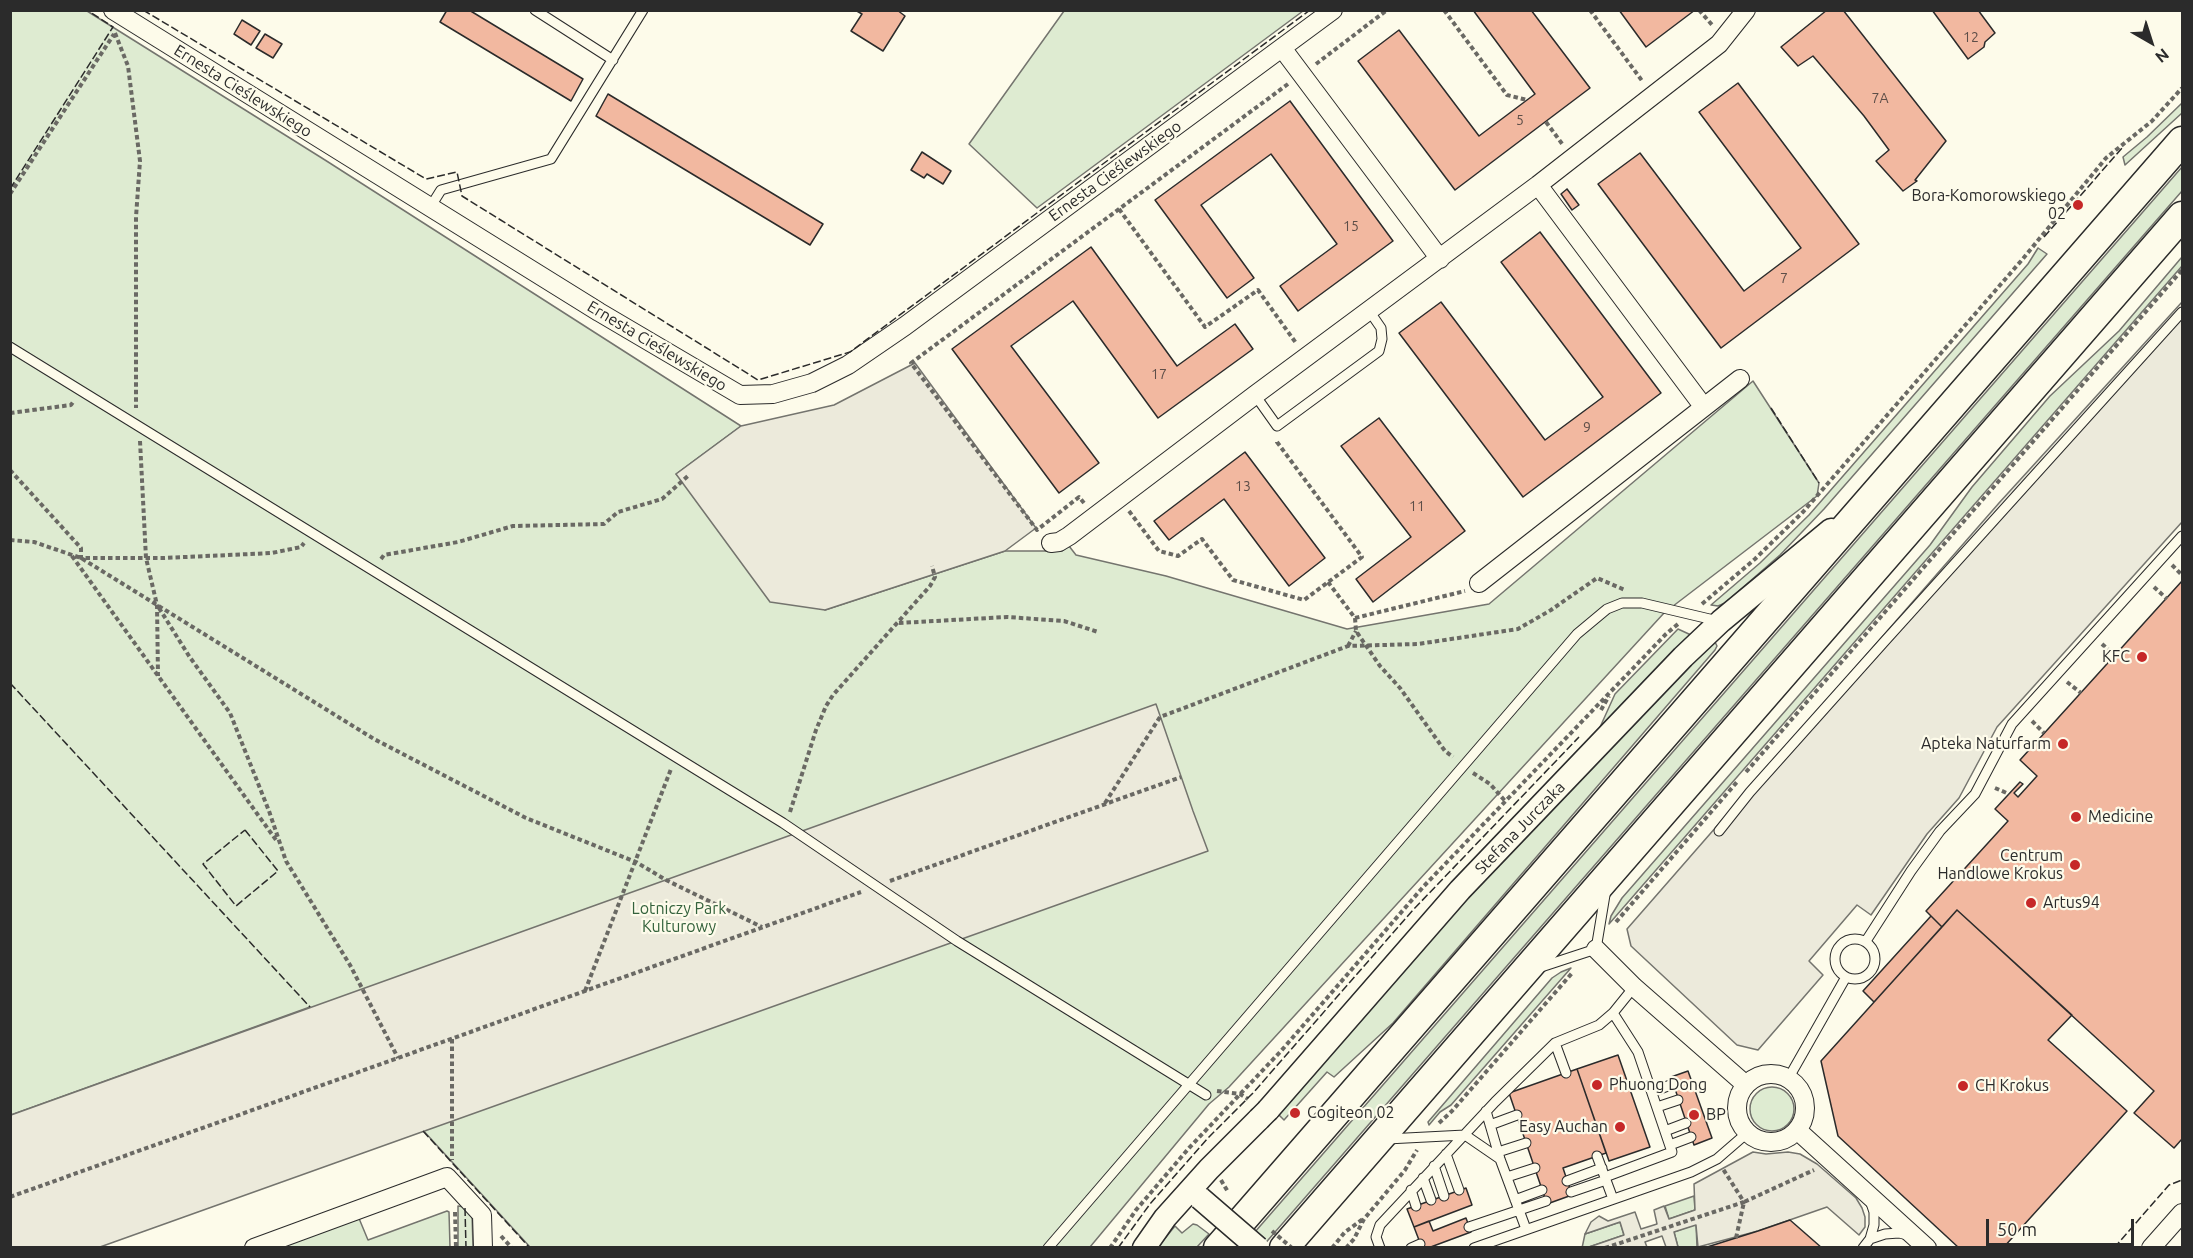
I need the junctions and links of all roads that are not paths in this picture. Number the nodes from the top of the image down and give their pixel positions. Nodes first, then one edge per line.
1 (535, 10) edge
2 (643, 10) edge
3 (1333, 10) edge
4 (1746, 10) edge
5 (119, 14) edge
6 (1282, 48) junction
7 (613, 60) junction
8 (2182, 141) edge
9 (1538, 185) junction
10 (431, 206) junction
11 (2182, 216) edge
12 (1440, 259) junction
13 (1370, 312) junction
14 (2182, 312) edge
15 (10, 347) edge
16 (1740, 379) dead end
17 (1255, 395) junction
18 (1703, 406) junction
19 (1876, 493) junction
20 (2182, 536) edge
21 (1051, 543) dead end
22 (1479, 583) road end
23 (1721, 621) junction
24 (1719, 831) dead end
25 (1609, 875) junction
26 (1866, 941) junction
27 (1596, 949) junction
28 (1523, 973) junction
29 (1846, 977) junction
30 (1634, 987) junction
31 (1613, 1013) junction
32 (1555, 1043) junction
33 (1566, 1073) dead end
34 (1788, 1078) junction
35 (1189, 1084) junction
36 (1673, 1084) dead end
37 (1746, 1085) junction
38 (1652, 1092) junction
39 (1206, 1095) road end
40 (1510, 1096) dead end
41 (1678, 1100) dead end
42 (1495, 1102) junction
43 (1657, 1107) junction
44 (1486, 1111) junction
45 (1517, 1115) dead end
46 (1686, 1123) dead end
47 (1490, 1125) junction
48 (1797, 1130) junction
49 (1665, 1131) junction
50 (1747, 1133) junction
51 (1465, 1135) junction
52 (1691, 1137) dead end
53 (1379, 1140) junction
54 (1526, 1143) dead end
55 (1670, 1145) junction
56 (1446, 1154) junction
57 (1499, 1156) junction
58 (1597, 1156) dead end
59 (1434, 1167) junction
60 (1534, 1168) dead end
61 (1604, 1175) junction
62 (1423, 1178) junction
63 (1507, 1178) junction
64 (1567, 1181) dead end
65 (1460, 1190) dead end
66 (1542, 1190) dead end
67 (1571, 1192) dead end
68 (1408, 1193) junction
69 (1195, 1194) junction
70 (1868, 1195) junction
71 (1444, 1196) dead end
72 (1613, 1199) junction
73 (1431, 1200) dead end
74 (1515, 1200) junction
75 (1546, 1201) dead end
76 (1416, 1206) dead end
77 (1519, 1210) junction
78 (2182, 1213) edge
79 (1469, 1227) dead end
80 (1526, 1229) junction
81 (1870, 1239) junction
82 (1921, 1242) edge
83 (254, 1248) edge
84 (483, 1248) edge
85 (1048, 1248) edge
86 (1144, 1248) edge
87 (1218, 1248) edge
88 (1258, 1248) edge
89 (1284, 1248) edge
90 (1380, 1248) edge
91 (1474, 1248) edge
92 (1863, 1248) edge
93 (2151, 1248) edge

1 - 7 lane
2 - 7 lane
3 - 6 street, Ernesta Cieślewskiego
4 - 9 street
5 - 10 street, Ernesta Cieślewskiego
6 - 10 street, Ernesta Cieślewskiego
6 - 12 street
7 - 10 lane
8 - 19 main road
9 - 12 street
9 - 18 street
11 - 25 main road
12 - 13 street
13 - 17 street
13 - 17 lane
14 - 24 lane
15 - 35 lane
16 - 18 street
17 - 21 street
18 - 22 street
19 - 23 street, Stefana Jurczaka
19 - 87 main road
20 - 26 lane
23 - 35 lane
23 - 69 street, Stefana Jurczaka
25 - 27 lane
25 - 28 main road
26 - 29 lane
26 - 29 lane
27 - 28 lane
27 - 30 street
28 - 53 main road
29 - 34 lane
30 - 31 lane
30 - 37 street
31 - 32 lane
31 - 38 lane
32 - 33 lane
32 - 42 lane
34 - 37 street
34 - 48 street
35 - 39 lane
35 - 85 lane
36 - 38 lane
37 - 50 street
38 - 43 lane
40 - 42 lane
41 - 43 lane
42 - 44 lane
43 - 49 lane
44 - 47 lane
44 - 51 lane
45 - 47 lane
46 - 49 lane
47 - 57 lane
48 - 50 street
48 - 70 street
49 - 55 lane
50 - 72 lane
51 - 53 lane
51 - 56 lane
51 - 57 lane
52 - 55 lane
53 - 89 main road
54 - 57 lane
55 - 61 lane
56 - 59 lane
56 - 65 lane
57 - 63 lane
58 - 61 lane
59 - 62 lane
59 - 71 lane
60 - 63 lane
61 - 64 lane
61 - 67 lane
61 - 72 lane
62 - 68 lane
62 - 73 lane
63 - 74 lane
66 - 74 lane
68 - 76 lane
68 - 90 lane
69 - 86 street, Stefana Jurczaka
69 - 88 street, bridge
70 - 81 lane
70 - 82 street
72 - 80 lane
74 - 77 lane
75 - 77 lane
77 - 79 lane
77 - 80 lane
78 - 93 street
80 - 91 lane
81 - 82 lane
81 - 92 lane
83 - 84 street

